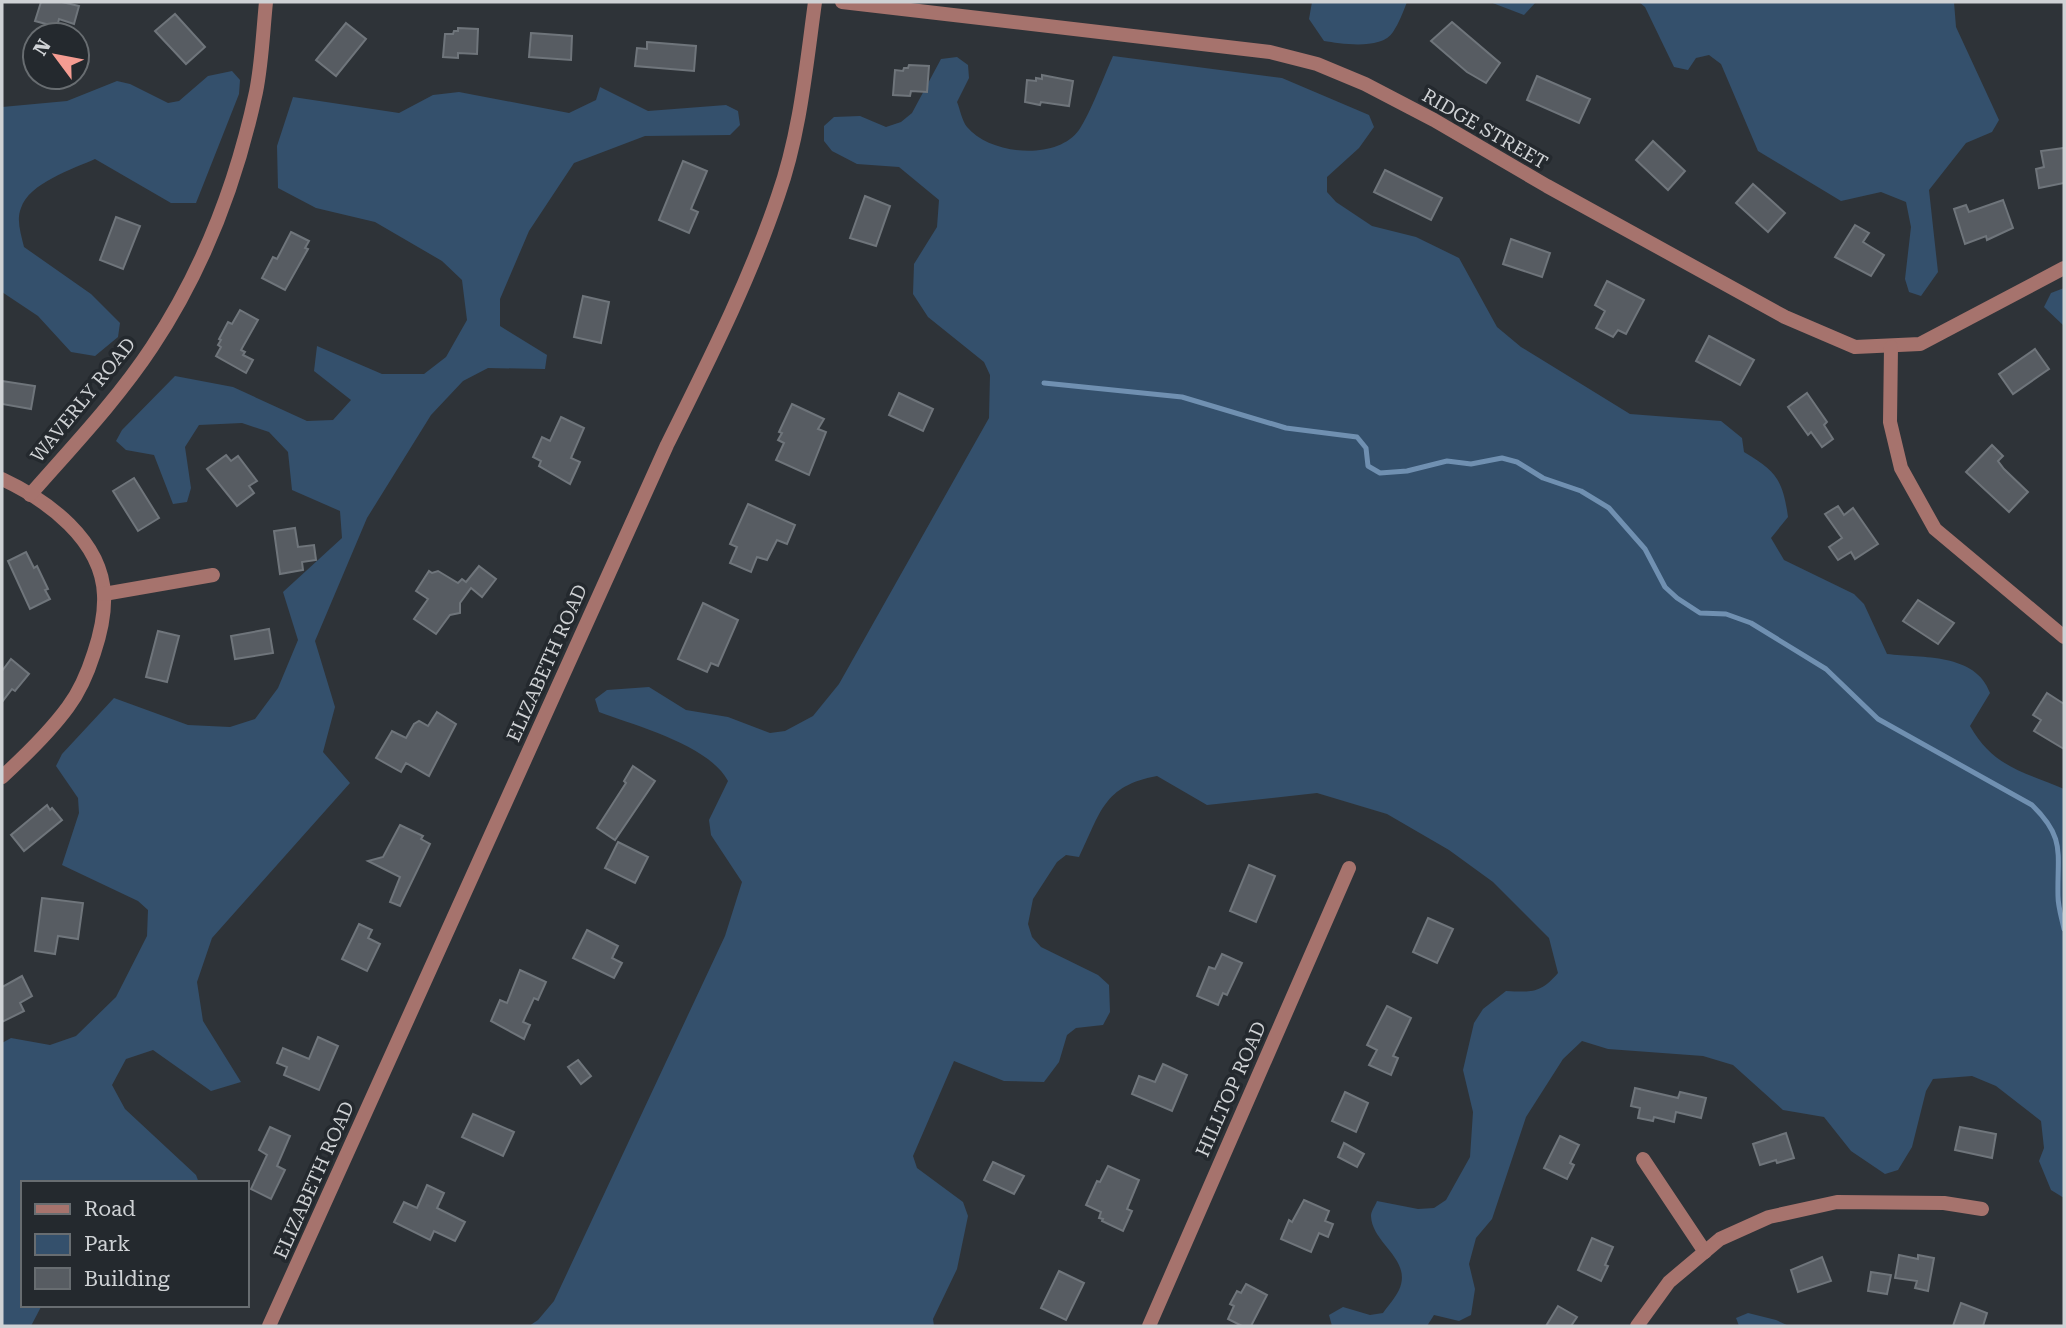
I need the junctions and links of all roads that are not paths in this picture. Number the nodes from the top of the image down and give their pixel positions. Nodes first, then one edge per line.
1 (266, 2) edge
2 (815, 2) edge
3 (842, 2) edge
4 (2064, 268) edge
5 (1891, 347) junction
6 (2, 479) edge
7 (30, 495) junction
8 (214, 575) dead end
9 (104, 594) junction
10 (2064, 637) edge
11 (2, 777) edge
12 (1349, 868) dead end
13 (1643, 1159) dead end
14 (1982, 1209) dead end
15 (1705, 1252) junction
16 (269, 1326) edge
17 (1149, 1326) edge
18 (1637, 1326) edge

1 - 7 street, WAVERLY ROAD
2 - 16 street, ELIZABETH ROAD
3 - 5 street, RIDGE STREET
4 - 5 street, RIDGE STREET
5 - 10 street
6 - 7 street
7 - 9 street
8 - 9 street
9 - 11 street
12 - 17 street, HILLTOP ROAD
13 - 15 street
14 - 15 street
15 - 18 street

